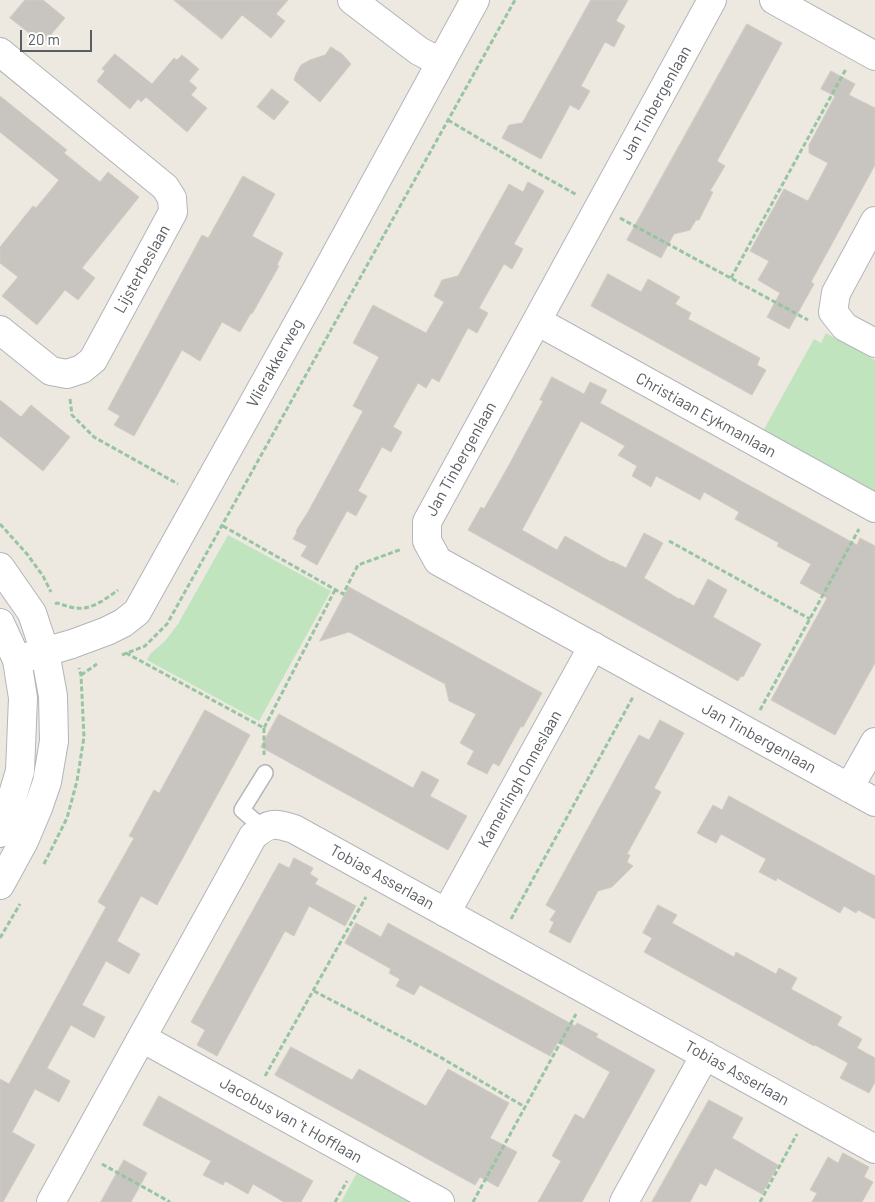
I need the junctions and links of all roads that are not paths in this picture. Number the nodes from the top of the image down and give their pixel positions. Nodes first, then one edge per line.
1 (352, 0) edge
2 (475, 0) edge
3 (712, 0) edge
4 (774, 0) edge
5 (867, 51) edge
6 (0, 52) edge
7 (440, 62) junction
8 (875, 222) edge
9 (537, 321) junction
10 (0, 330) edge
11 (875, 343) edge
12 (873, 507) edge
13 (0, 566) edge
14 (0, 623) edge
15 (593, 646) junction
16 (44, 652) junction
17 (17, 660) junction
18 (875, 742) edge
19 (265, 773) road end
20 (849, 788) junction
21 (875, 802) edge
22 (263, 828) junction
23 (0, 832) edge
24 (0, 885) edge
25 (446, 913) junction
26 (142, 1038) junction
27 (705, 1056) junction
28 (875, 1149) edge
29 (51, 1202) edge
30 (440, 1202) edge
31 (624, 1202) edge

1 - 7 street
2 - 7 street, Vlierakkerweg
3 - 9 street, Jan Tinbergenlaan
4 - 5 street
6 - 10 street, Lijsterbeslaan
7 - 16 street, Vlierakkerweg
8 - 11 street
9 - 12 street, Christiaan Eykmanlaan
9 - 15 street, Jan Tinbergenlaan
13 - 16 street
14 - 17 street
15 - 20 street, Jan Tinbergenlaan
15 - 25 street, Kamerlingh Onneslaan
16 - 17 street, Vlierakkerweg
16 - 24 street
17 - 23 street
18 - 20 street
19 - 22 lane
20 - 21 street, Jan Tinbergenlaan
22 - 25 street, Tobias Asserlaan
22 - 26 street
25 - 27 street, Tobias Asserlaan
26 - 29 street
26 - 30 street, Jacobus van 't Hofflaan
27 - 28 street, Tobias Asserlaan
27 - 31 street

